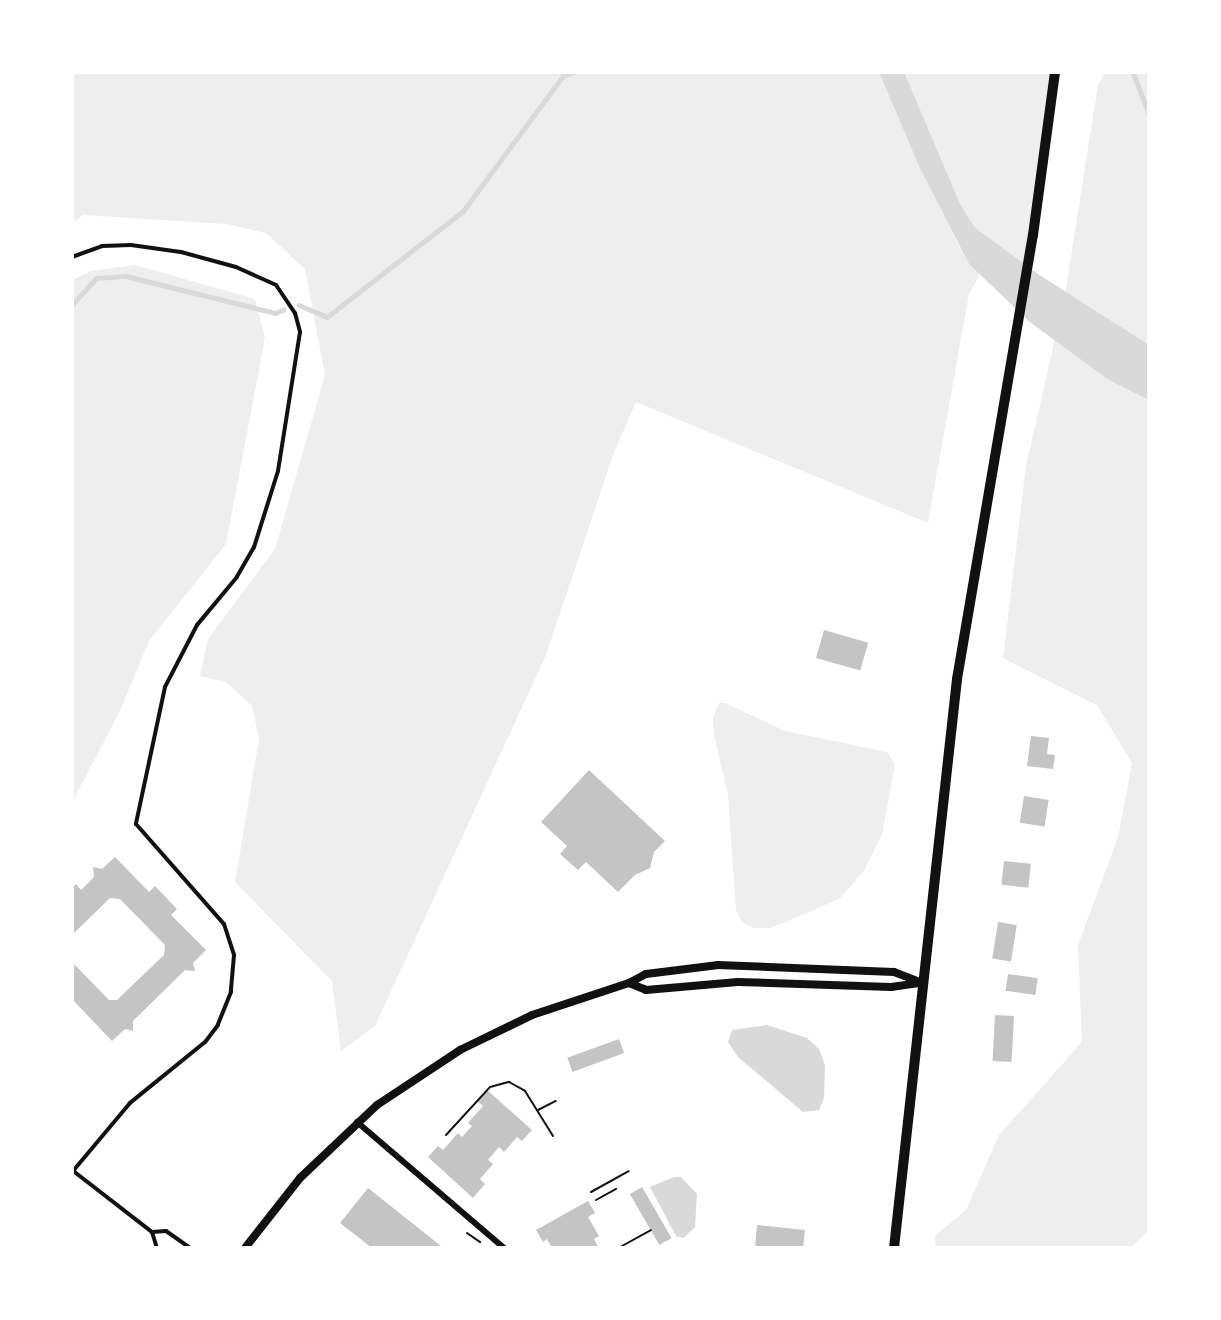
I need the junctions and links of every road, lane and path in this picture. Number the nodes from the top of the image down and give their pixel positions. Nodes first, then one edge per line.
1 (1055, 72) edge
2 (72, 257) edge
3 (629, 983) junction
4 (922, 983) junction
5 (556, 1101) dead end
6 (538, 1110) junction
7 (357, 1122) junction
8 (446, 1135) dead end
9 (553, 1136) dead end
10 (73, 1170) edge
11 (630, 1171) dead end
12 (616, 1188) dead end
13 (591, 1192) dead end
14 (596, 1200) dead end
15 (651, 1230) dead end
16 (152, 1232) junction
17 (622, 1246) dead end
18 (157, 1248) edge
19 (190, 1248) edge
20 (244, 1248) edge
21 (504, 1248) edge
22 (894, 1248) edge

1 - 4 main road
2 - 10 lane
3 - 4 street
3 - 4 street
3 - 7 street
4 - 22 main road
5 - 6 path
6 - 8 path
6 - 9 path
7 - 20 street
7 - 21 street
10 - 16 lane
11 - 13 path
12 - 14 path
15 - 17 path
16 - 18 lane
16 - 19 lane

